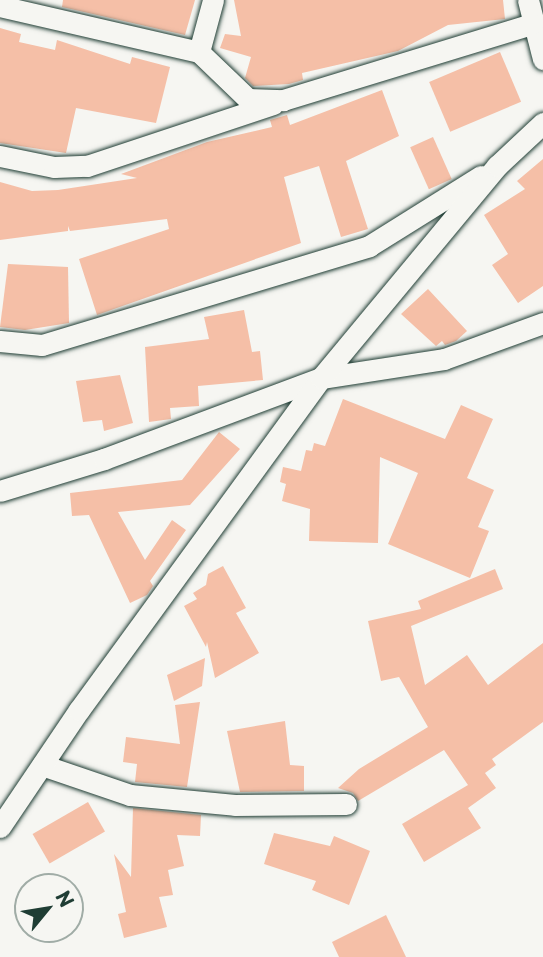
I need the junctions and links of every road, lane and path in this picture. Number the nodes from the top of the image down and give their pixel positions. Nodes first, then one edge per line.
1 (213, 0) edge
2 (528, 0) edge
3 (0, 6) edge
4 (532, 24) junction
5 (199, 52) junction
6 (543, 58) edge
7 (283, 100) junction
8 (543, 123) edge
9 (0, 156) edge
10 (498, 166) junction
11 (543, 323) edge
12 (0, 341) edge
13 (321, 377) junction
14 (0, 491) edge
15 (42, 765) junction
16 (346, 804) dead end
17 (0, 827) edge

1 - 5 street
2 - 4 street
3 - 5 street
4 - 6 street
4 - 7 street
5 - 7 street
7 - 9 street
8 - 10 street
10 - 12 street
10 - 13 street
11 - 13 street
13 - 14 street
13 - 15 street
15 - 16 street
15 - 17 street

